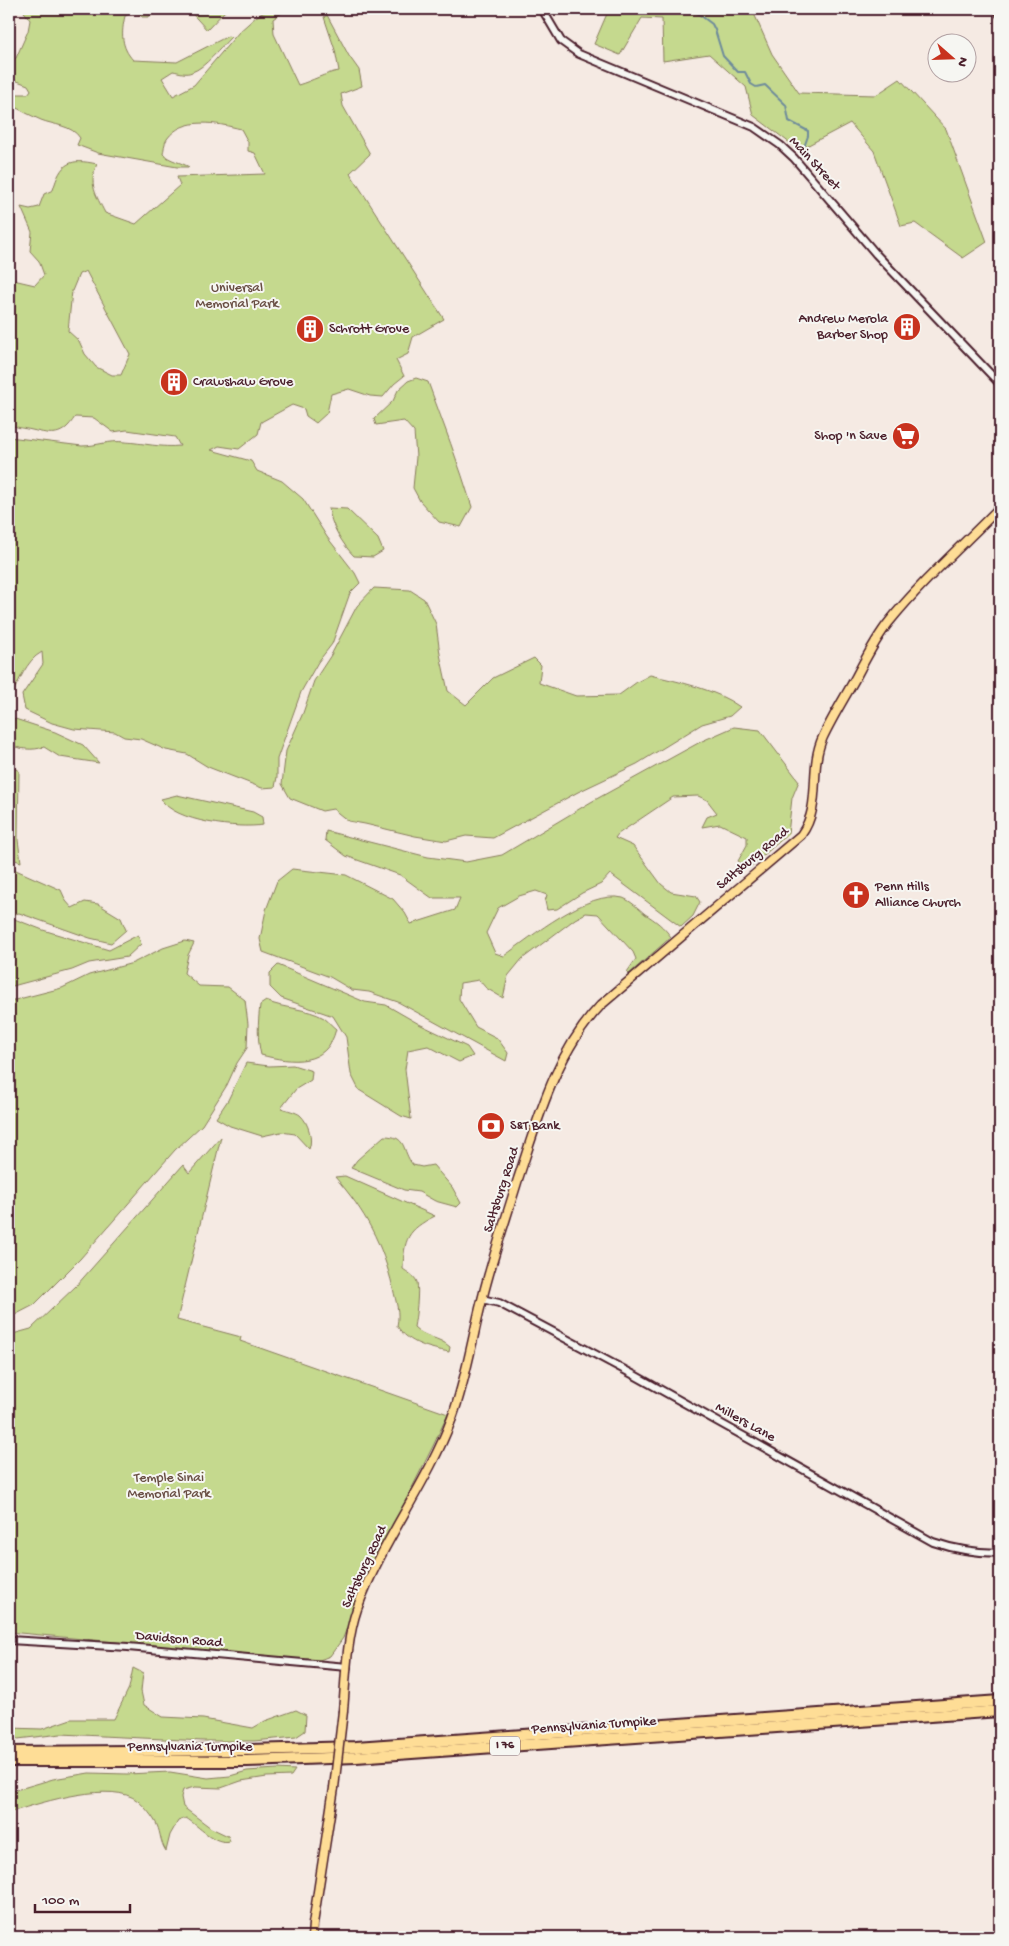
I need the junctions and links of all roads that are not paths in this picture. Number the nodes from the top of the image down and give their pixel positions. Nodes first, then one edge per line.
1 (542, 9) edge
2 (998, 9) edge
3 (1000, 14) edge
4 (1000, 384) edge
5 (1000, 507) edge
6 (482, 1299) junction
7 (1000, 1553) edge
8 (9, 1640) edge
9 (346, 1667) junction
10 (1000, 1701) edge
11 (1000, 1711) edge
12 (9, 1752) edge
13 (9, 1762) edge
14 (312, 1937) edge

1 - 4 street, Main Street
2 - 3 main road
5 - 6 main road, Saltsburg Road
6 - 7 street, Millers Lane
6 - 9 main road, Saltsburg Road
8 - 9 street, Davidson Road
9 - 14 main road, Saltsburg Road, bridge
10 - 12 highway, Pennsylvania Turnpike / I 76
11 - 13 highway, Pennsylvania Turnpike / I 76

